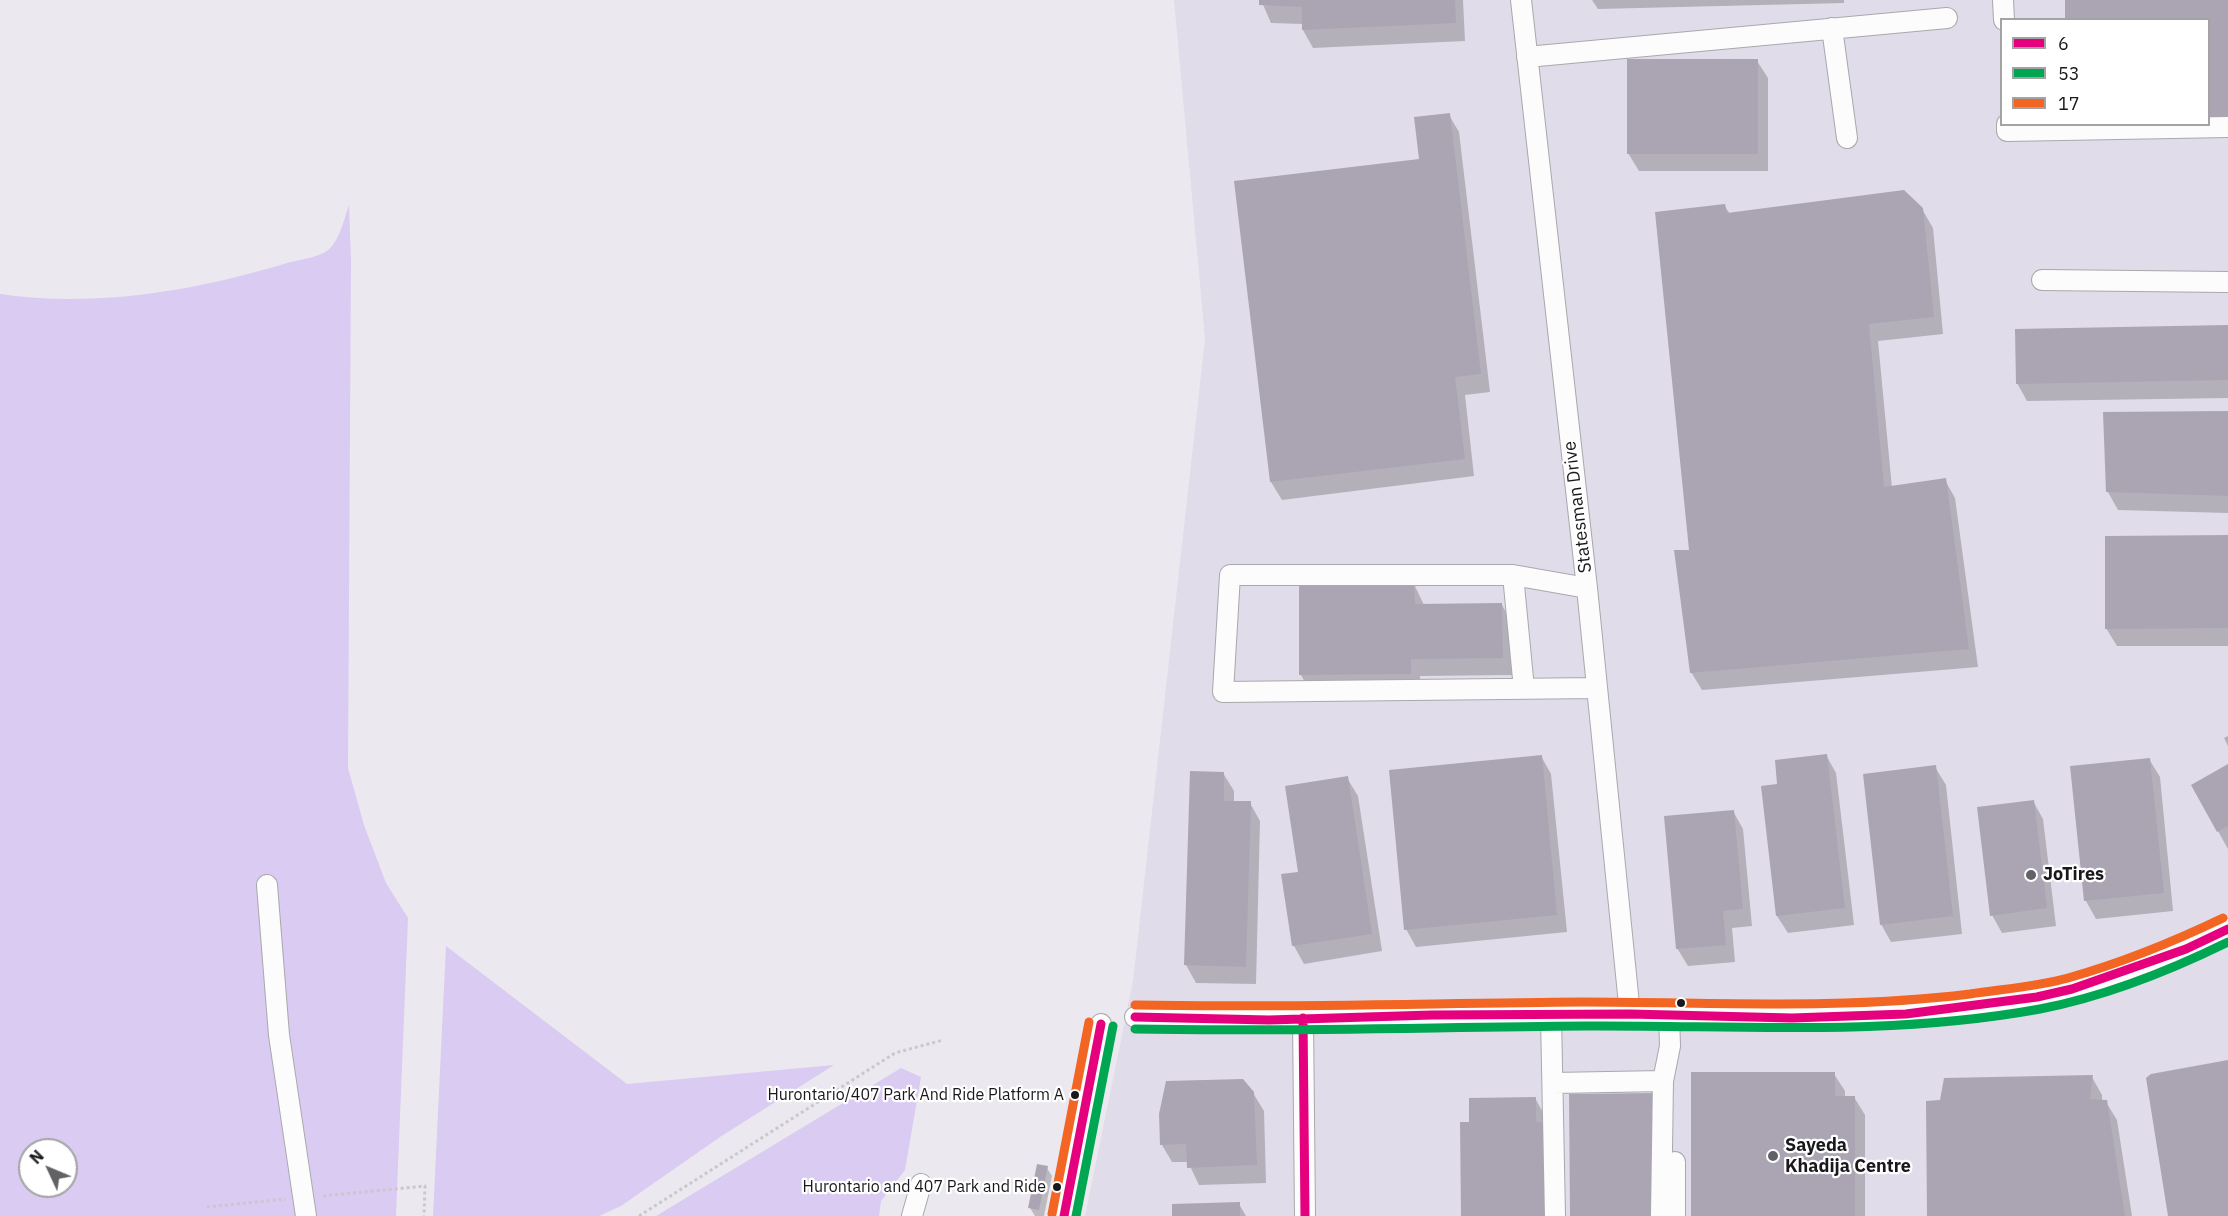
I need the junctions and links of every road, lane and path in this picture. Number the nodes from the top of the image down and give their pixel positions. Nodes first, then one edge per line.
1 (1521, 0) edge
2 (2003, 0) edge
3 (1947, 18) dead end
4 (2004, 18) edge
5 (1832, 28) junction
6 (1527, 57) junction
7 (2007, 126) edge
8 (2228, 127) edge
9 (1847, 138) dead end
10 (2042, 280) dead end
11 (2228, 282) edge
12 (1513, 575) junction
13 (1587, 588) junction
14 (1597, 688) junction
15 (1524, 689) junction
16 (267, 885) dead end
17 (2228, 929) edge
18 (1630, 1014) junction
19 (1670, 1014) junction
20 (1551, 1016) junction
21 (1135, 1017) dead end
22 (1303, 1018) junction
23 (1101, 1024) dead end
24 (943, 1040) dead end
25 (1668, 1056) junction
26 (1663, 1081) junction
27 (1553, 1083) junction
28 (921, 1184) dead end
29 (207, 1207) dead end
30 (306, 1207) edge
31 (424, 1216) edge
32 (639, 1216) edge
33 (912, 1216) edge
34 (1064, 1216) edge
35 (1305, 1216) edge
36 (1555, 1216) edge
37 (1661, 1216) edge
38 (1675, 1216) edge

1 - 6 street, Statesman Drive
2 - 4 street
3 - 5 street
5 - 6 street
5 - 9 street
6 - 13 street, Statesman Drive
7 - 8 street
10 - 11 street
12 - 13 street
12 - 15 street
12 - 15 street
13 - 14 street, Statesman Drive
14 - 15 street
14 - 18 street, Statesman Drive
16 - 30 street
17 - 19 street
18 - 19 street
18 - 20 street
19 - 25 street
20 - 22 street
20 - 27 street
21 - 22 street
22 - 35 street
23 - 34 street
24 - 32 path
25 - 26 street
25 - 38 street
26 - 27 street
26 - 37 street
27 - 36 street
28 - 33 street
29 - 30 path
30 - 31 path

